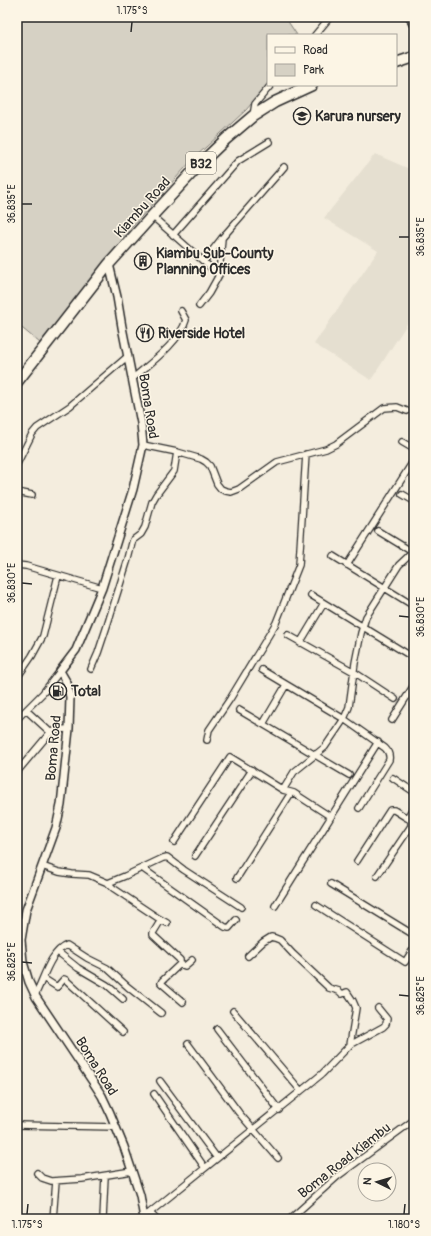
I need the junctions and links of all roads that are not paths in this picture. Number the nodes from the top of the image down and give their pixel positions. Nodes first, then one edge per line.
1 (330, 17) edge
2 (412, 17) edge
3 (414, 23) edge
4 (316, 34) edge
5 (414, 57) edge
6 (397, 63) edge
7 (270, 86) edge
8 (310, 86) edge
9 (253, 116) junction
10 (269, 142) dead end
11 (284, 167) dead end
12 (152, 216) junction
13 (173, 234) junction
14 (222, 238) junction
15 (204, 261) junction
16 (109, 264) junction
17 (219, 275) junction
18 (199, 306) dead end
19 (181, 311) dead end
20 (128, 356) junction
21 (132, 379) junction
22 (17, 382) edge
23 (407, 411) dead end
24 (402, 442) dead end
25 (143, 445) junction
26 (414, 449) edge
27 (177, 452) junction
28 (306, 454) junction
29 (414, 460) edge
30 (17, 464) edge
31 (17, 492) edge
32 (402, 494) dead end
33 (32, 495) dead end
34 (414, 501) edge
35 (378, 531) dead end
36 (413, 552) edge
37 (333, 556) dead end
38 (17, 565) edge
39 (347, 565) junction
40 (58, 576) junction
41 (102, 588) junction
42 (386, 588) junction
43 (311, 595) dead end
44 (324, 603) junction
45 (414, 606) edge
46 (363, 626) junction
47 (288, 635) dead end
48 (300, 643) junction
49 (414, 658) edge
50 (91, 669) dead end
51 (262, 670) dead end
52 (60, 671) junction
53 (354, 672) junction
54 (19, 676) dead end
55 (286, 685) junction
56 (414, 685) edge
57 (395, 699) dead end
58 (26, 710) junction
59 (239, 710) dead end
60 (17, 719) edge
61 (344, 719) junction
62 (392, 720) dead end
63 (263, 724) junction
64 (69, 729) junction
65 (50, 732) junction
66 (207, 740) dead end
67 (378, 742) junction
68 (316, 755) junction
69 (252, 770) junction
70 (17, 772) edge
71 (350, 775) dead end
72 (393, 778) dead end
73 (283, 790) junction
74 (414, 792) edge
75 (291, 793) junction
76 (414, 806) edge
77 (359, 808) dead end
78 (331, 816) junction
79 (407, 818) junction
80 (174, 842) dead end
81 (196, 856) dead end
82 (357, 861) dead end
83 (42, 866) junction
84 (142, 868) junction
85 (377, 876) dead end
86 (237, 878) dead end
87 (108, 883) junction
88 (330, 884) dead end
89 (316, 905) dead end
90 (275, 906) dead end
91 (241, 907) dead end
92 (236, 920) dead end
93 (414, 935) edge
94 (414, 948) edge
95 (58, 952) junction
96 (248, 956) dead end
97 (192, 960) dead end
98 (180, 964) junction
99 (43, 978) junction
100 (35, 995) junction
101 (122, 999) dead end
102 (183, 1002) dead end
103 (378, 1008) dead end
104 (233, 1011) dead end
105 (160, 1013) dead end
106 (218, 1029) dead end
107 (123, 1032) dead end
108 (188, 1044) dead end
109 (350, 1044) junction
110 (160, 1081) dead end
111 (300, 1091) junction
112 (154, 1094) dead end
113 (279, 1110) junction
114 (414, 1120) edge
115 (17, 1125) edge
116 (116, 1126) junction
117 (253, 1130) junction
118 (217, 1158) junction
119 (278, 1158) dead end
120 (205, 1168) junction
121 (132, 1171) junction
122 (36, 1173) dead end
123 (105, 1176) junction
124 (56, 1181) junction
125 (145, 1215) edge
126 (53, 1219) edge
127 (103, 1219) edge
128 (156, 1219) edge
129 (290, 1219) edge

1 - 4 street
2 - 3 highway
5 - 6 highway
7 - 9 street
8 - 9 highway, Kiambu Road / B32
9 - 12 highway, Kiambu Road / B32
10 - 13 street
11 - 14 street
12 - 13 street
12 - 16 highway, Kiambu Road / B32
13 - 15 street
14 - 15 street
14 - 17 street
15 - 17 street
16 - 20 main road, Boma Road
16 - 22 highway, B32
17 - 18 street
19 - 21 street
20 - 21 main road, Boma Road
20 - 30 street
21 - 25 main road, Boma Road
23 - 28 street
24 - 26 street
25 - 27 street
25 - 41 main road, Boma Road
27 - 28 street
27 - 50 street
28 - 66 street
29 - 39 street
31 - 33 street
32 - 34 street
35 - 36 street
36 - 42 street
37 - 39 street
38 - 40 street
39 - 42 street
40 - 41 street
40 - 54 street
41 - 52 main road, Boma Road
42 - 45 street
42 - 46 street
43 - 44 street
44 - 46 street
44 - 48 street
46 - 49 street
46 - 53 street
47 - 48 street
48 - 53 street
51 - 55 street
52 - 58 street
52 - 64 main road, Boma Road
53 - 57 street
53 - 61 street
55 - 61 street
55 - 63 street
56 - 62 street
58 - 60 street
58 - 65 street
59 - 63 street
61 - 67 street
61 - 68 street
63 - 68 street
64 - 65 street
64 - 83 main road, Boma Road
65 - 70 street
67 - 77 street
67 - 78 street
68 - 71 street
68 - 73 street
69 - 73 street
69 - 80 street
69 - 81 street
72 - 74 street
73 - 75 street
75 - 78 street
75 - 86 street
76 - 79 street
78 - 90 street
79 - 82 street
79 - 85 street
83 - 87 street
83 - 100 main road, Boma Road
84 - 87 street
84 - 91 street
84 - 92 street
87 - 98 street
88 - 93 street
89 - 94 street
95 - 99 street
95 - 101 street
95 - 105 street
96 - 109 street
97 - 98 street
98 - 102 street
99 - 100 street
99 - 107 street
100 - 116 main road, Boma Road
103 - 109 street
104 - 111 street
106 - 113 street
108 - 117 street
109 - 111 street
110 - 118 street
111 - 113 street
112 - 120 street
113 - 117 street
114 - 129 street, Boma Road Kiambu
115 - 116 street
116 - 121 main road, Boma Road
117 - 118 street
117 - 119 street
118 - 120 street
120 - 125 street
121 - 123 street
121 - 125 main road, Boma Road
122 - 124 street
123 - 124 street
123 - 127 street
124 - 126 street
125 - 128 street

